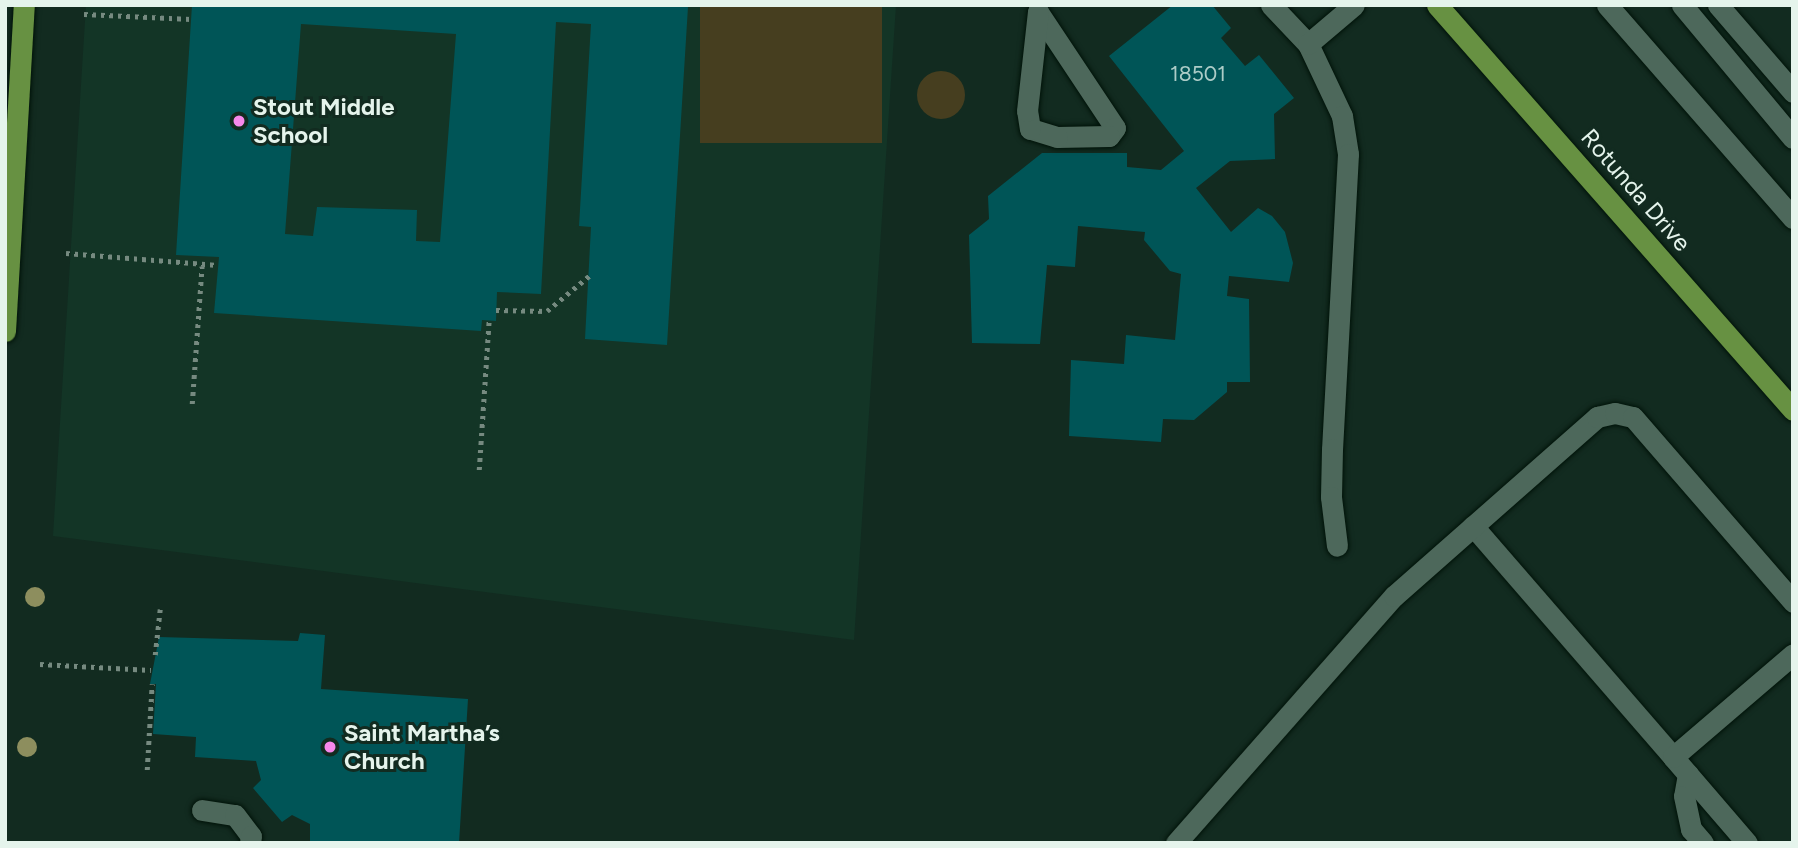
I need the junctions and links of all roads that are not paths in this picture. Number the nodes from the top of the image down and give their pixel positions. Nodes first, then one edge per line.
1 (24, 5) edge
2 (1354, 5) edge
3 (1437, 5) edge
4 (1607, 5) edge
5 (1682, 5) edge
6 (1718, 5) edge
7 (1274, 6) edge
8 (1038, 12) joint
9 (1308, 44) junction
10 (1793, 92) edge
11 (1793, 138) edge
12 (1793, 218) edge
13 (6, 318) edge
14 (5, 331) edge
15 (1793, 410) edge
16 (1473, 526) junction
17 (1337, 546) dead end
18 (1793, 603) edge
19 (1793, 654) edge
20 (1673, 757) junction
21 (1688, 774) junction
22 (202, 810) dead end
23 (250, 843) edge
24 (1176, 843) edge
25 (1703, 843) edge
26 (1747, 843) edge

1 - 13 main road
2 - 9 lane
3 - 15 main road, Rotunda Drive
4 - 12 lane
5 - 11 lane
6 - 10 lane
7 - 9 lane
8 - 8 lane
9 - 17 lane
13 - 14 main road
16 - 18 lane
16 - 20 lane
16 - 24 lane
19 - 20 lane
20 - 21 lane
21 - 25 lane
21 - 26 lane
22 - 23 lane

